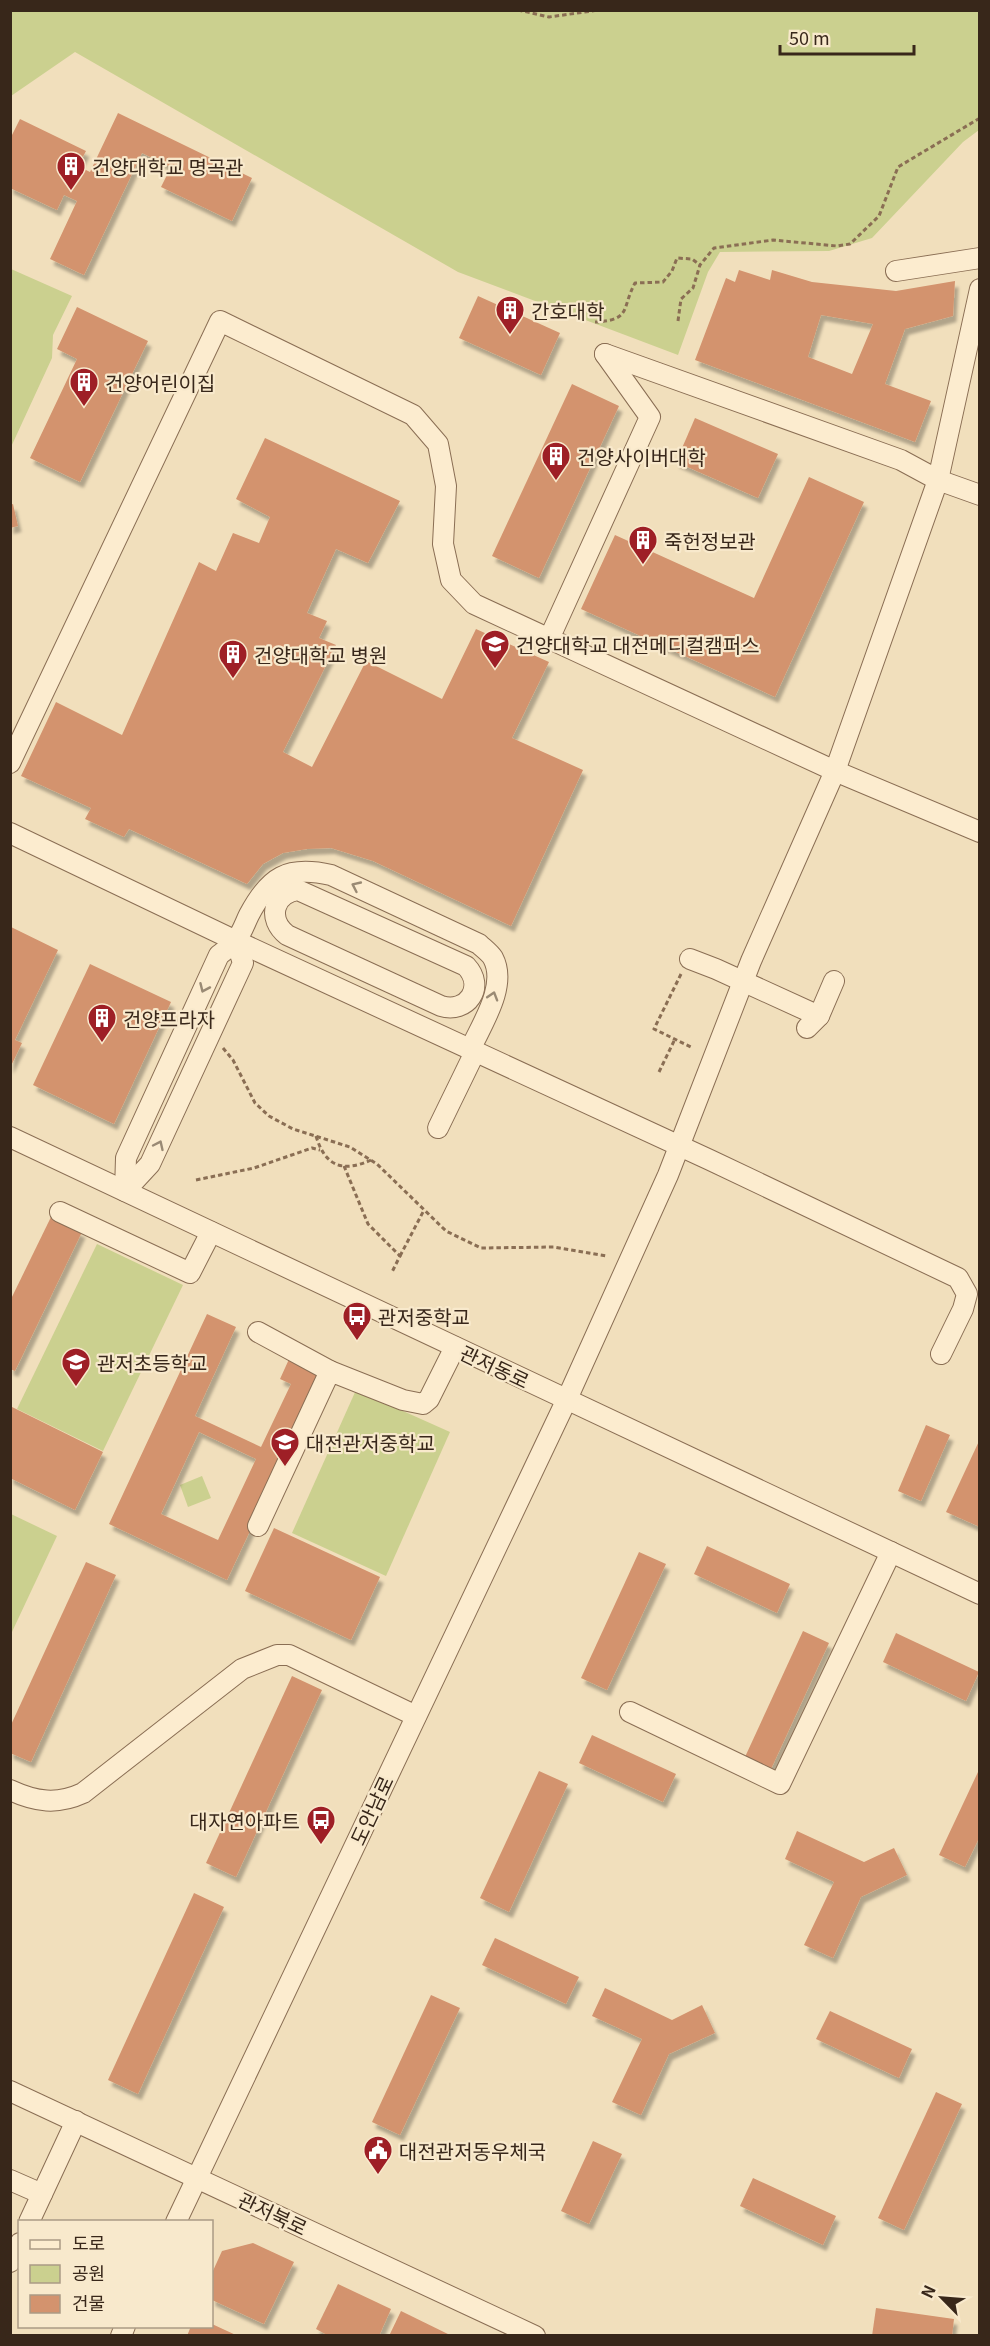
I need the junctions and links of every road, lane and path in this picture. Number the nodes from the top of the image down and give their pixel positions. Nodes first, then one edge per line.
1 (518, 10) edge
2 (599, 10) edge
3 (980, 118) edge
4 (980, 258) edge
5 (700, 265) junction
6 (896, 272) dead end
7 (980, 289) edge
8 (678, 321) dead end
9 (595, 322) dead end
10 (938, 480) junction
11 (980, 495) edge
12 (549, 639) junction
13 (10, 763) edge
14 (835, 771) junction
15 (980, 832) edge
16 (10, 833) edge
17 (282, 892) junction
18 (236, 941) junction
19 (686, 966) joint
20 (744, 981) junction
21 (834, 981) dead end
22 (675, 1039) junction
23 (222, 1046) dead end
24 (693, 1048) dead end
25 (472, 1051) junction
26 (659, 1072) dead end
27 (438, 1128) dead end
28 (316, 1136) junction
29 (10, 1137) edge
30 (679, 1146) junction
31 (320, 1150) junction
32 (371, 1160) junction
33 (344, 1166) junction
34 (196, 1180) dead end
35 (125, 1191) junction
36 (60, 1212) dead end
37 (424, 1212) junction
38 (211, 1232) junction
39 (400, 1256) junction
40 (607, 1256) dead end
41 (392, 1272) dead end
42 (258, 1332) dead end
43 (455, 1347) junction
44 (941, 1354) dead end
45 (330, 1371) junction
46 (567, 1399) junction
47 (258, 1526) dead end
48 (891, 1552) junction
49 (980, 1594) edge
50 (630, 1712) dead end
51 (416, 1716) junction
52 (10, 1790) edge
53 (10, 2091) edge
54 (76, 2121) junction
55 (197, 2178) junction
56 (10, 2180) edge
57 (42, 2194) junction
58 (30, 2220) edge
59 (177, 2220) edge
60 (18, 2247) edge
61 (10, 2262) edge
62 (535, 2336) edge

1 - 2 path
3 - 5 path
4 - 6 street
5 - 8 path
5 - 9 path
7 - 10 street, 도안남로
10 - 11 street
10 - 12 street
10 - 14 street, 도안남로
12 - 13 street
12 - 14 street
14 - 15 street
14 - 20 street, 도안남로
16 - 18 street
17 - 17 street
17 - 18 street
25 -> 17 street
18 - 25 street
18 - 35 street
19 - 20 street
19 - 22 path
20 - 21 street
20 - 30 street, 도안남로
22 - 24 path
22 - 26 path
23 - 28 path
25 - 27 street
25 - 30 street
28 - 31 path
28 - 32 path
29 - 35 street, 관저동로
30 - 44 street
30 - 46 street, 도안남로
31 - 33 path
31 - 34 path
32 - 33 path
32 - 37 path
33 - 39 path
35 - 38 street, 관저동로
36 - 38 street
37 - 39 path
37 - 40 path
38 - 43 street, 관저동로
39 - 41 path
42 - 45 street
43 - 45 street
43 - 46 street, 관저동로
45 - 47 street
46 - 48 street, 관저동로
46 - 51 street, 도안남로
48 - 49 street, 관저동로
48 - 50 street
51 - 52 street
51 - 55 street, 도안남로
53 - 54 street, 관저북로
54 - 55 street, 관저북로
54 - 57 street
55 - 59 street, 도안남로
55 - 62 street, 관저북로
56 - 57 street
57 - 58 street
60 - 61 street

